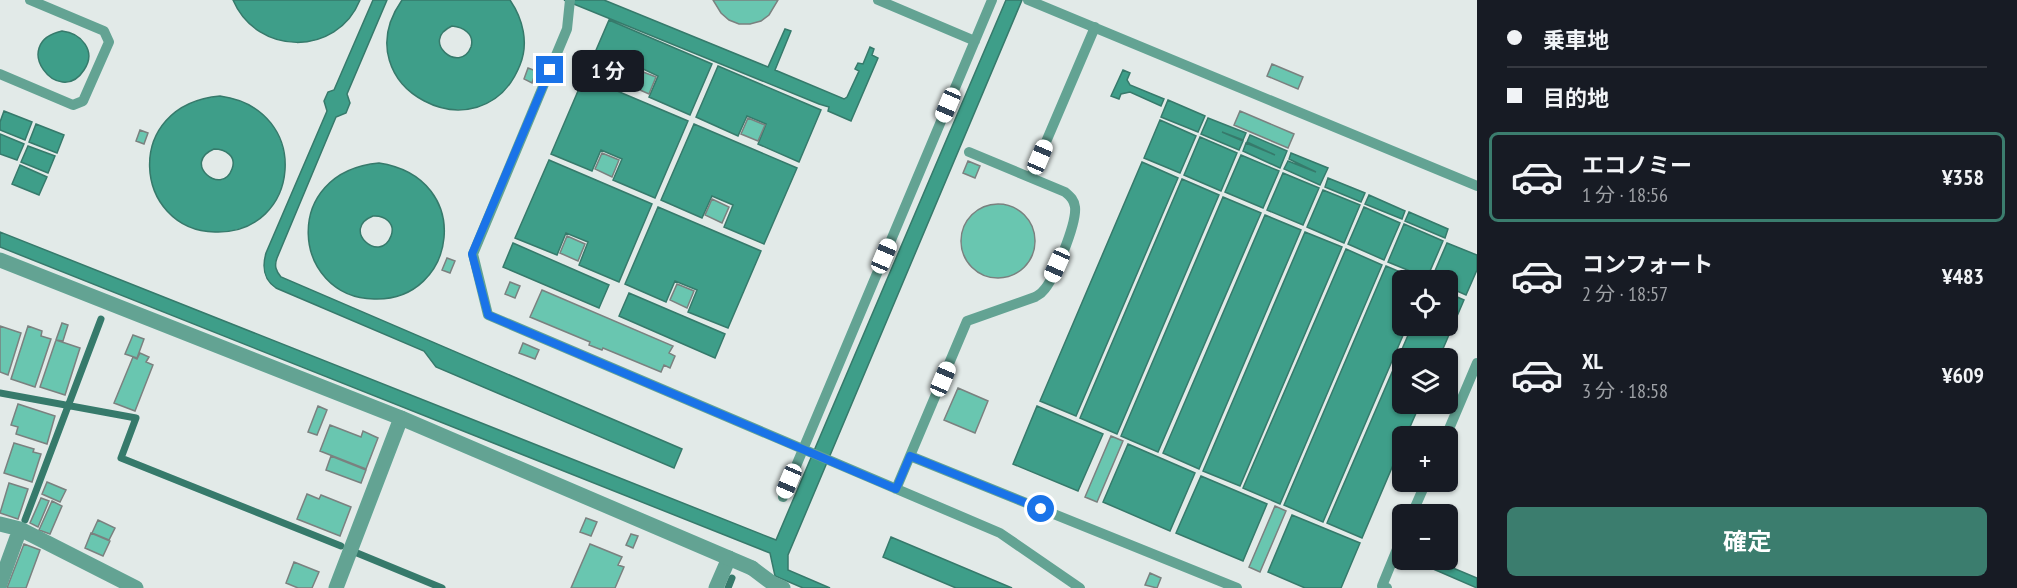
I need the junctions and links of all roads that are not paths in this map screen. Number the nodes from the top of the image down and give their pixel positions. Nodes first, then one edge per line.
1 (30, 0) edge
2 (878, 0) edge
3 (992, 0) edge
4 (1028, 0) edge
5 (570, 2) edge
6 (1095, 27) junction
7 (975, 41) junction
8 (0, 74) edge
9 (969, 152) dead end
10 (1031, 177) junction
11 (1477, 186) edge
12 (0, 260) edge
13 (1477, 363) edge
14 (401, 418) junction
15 (1450, 426) edge
16 (807, 451) junction
17 (910, 456) junction
18 (896, 489) junction
19 (783, 496) dead end
20 (0, 524) edge
21 (20, 529) junction
22 (729, 558) junction
23 (1392, 562) edge
24 (0, 584) edge
25 (136, 588) edge
26 (336, 588) edge
27 (716, 588) edge
28 (783, 588) edge
29 (1080, 588) edge
30 (1237, 588) edge
31 (1387, 588) edge

1 - 8 lane
2 - 7 lane
3 - 7 lane
4 - 6 lane
5 - 16 lane
6 - 10 lane
6 - 11 lane
7 - 16 lane
9 - 10 lane
10 - 17 lane
12 - 14 street
13 - 15 lane
14 - 22 street
14 - 26 street
16 - 18 lane
16 - 19 lane
17 - 18 lane
17 - 30 lane
18 - 29 lane
20 - 21 street
21 - 24 street
21 - 25 street
22 - 27 street
22 - 28 street
23 - 31 lane

